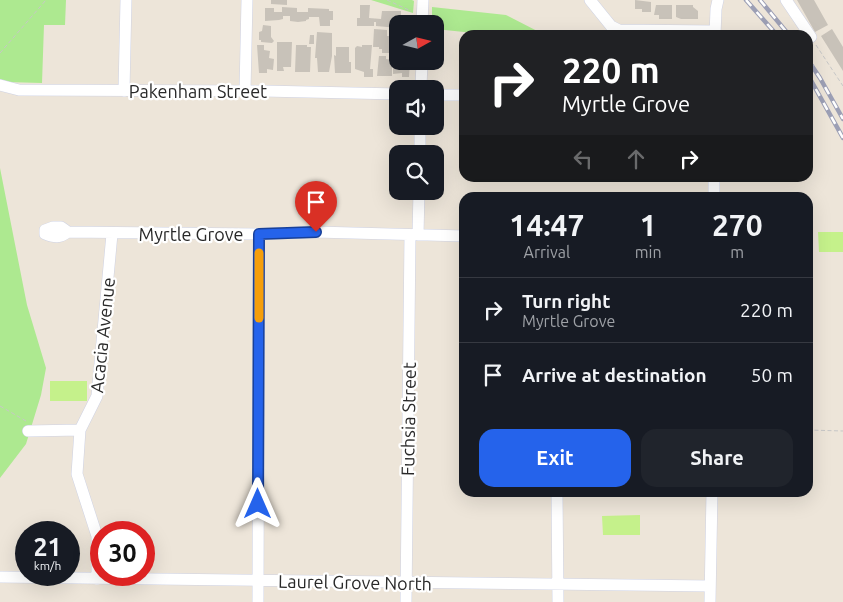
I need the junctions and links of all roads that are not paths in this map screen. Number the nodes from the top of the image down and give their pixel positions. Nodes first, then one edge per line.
1 (126, 0) edge
2 (247, 0) edge
3 (422, 0) edge
4 (590, 0) edge
5 (718, 0) edge
6 (786, 0) edge
7 (422, 15) edge
8 (619, 30) edge
9 (715, 30) edge
10 (806, 30) edge
11 (0, 85) edge
12 (124, 91) junction
13 (245, 91) junction
14 (389, 94) edge
15 (444, 95) edge
16 (459, 95) edge
17 (418, 200) edge
18 (68, 232) dead end
19 (112, 234) junction
20 (259, 234) junction
21 (414, 235) junction
22 (459, 236) edge
23 (80, 430) junction
24 (28, 431) road end
25 (557, 497) edge
26 (712, 497) edge
27 (92, 521) edge
28 (0, 576) edge
29 (90, 579) edge
30 (155, 580) edge
31 (258, 581) junction
32 (406, 582) junction
33 (558, 585) junction
34 (710, 586) junction
35 (258, 602) edge
36 (406, 602) edge
37 (558, 602) edge
38 (710, 602) edge

1 - 12 street
2 - 13 street
3 - 7 street
4 - 8 street
5 - 9 street
6 - 10 street
11 - 12 street, Pakenham Street
12 - 13 street, Pakenham Street
13 - 14 street, Pakenham Street
15 - 16 street
17 - 21 street, Fuchsia Street
18 - 19 street, Myrtle Grove
19 - 20 street, Myrtle Grove
19 - 23 street, Acacia Avenue
20 - 21 street, Myrtle Grove
20 - 31 street
21 - 22 street, Myrtle Grove
21 - 32 street, Fuchsia Street
23 - 24 street
23 - 27 street, Acacia Avenue
25 - 33 street
26 - 34 street
28 - 29 street, Laurel Grove North
30 - 31 street, Laurel Grove North
31 - 32 street, Laurel Grove North
31 - 35 street
32 - 33 street, Laurel Grove North
32 - 36 street, Fuchsia Street
33 - 34 street, Laurel Grove North
33 - 37 street
34 - 38 street

